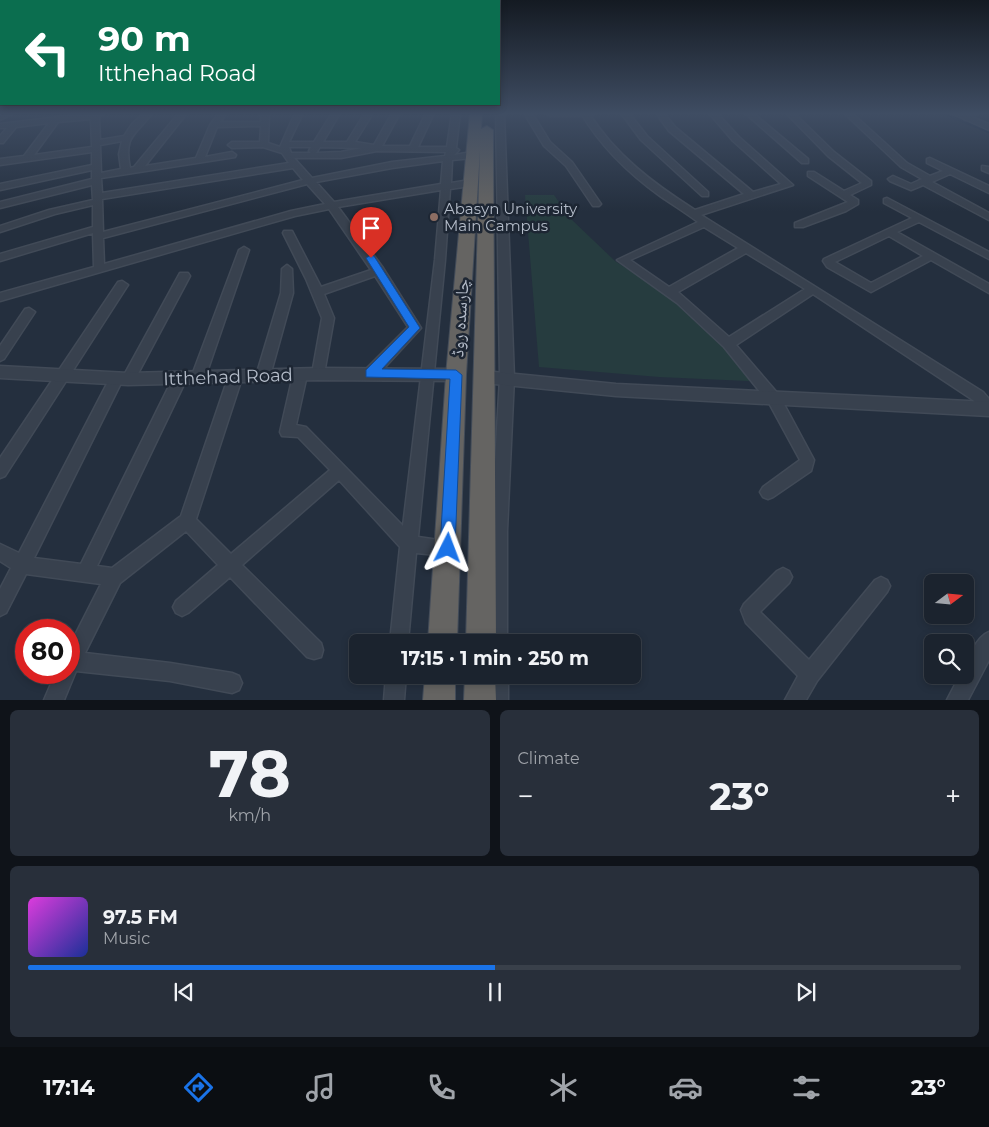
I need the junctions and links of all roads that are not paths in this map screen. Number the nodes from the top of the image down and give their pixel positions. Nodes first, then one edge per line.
1 (36, 146) edge
2 (96, 146) joint
3 (124, 146) edge
4 (157, 146) edge
5 (205, 146) edge
6 (268, 146) edge
7 (290, 146) edge
8 (316, 146) junction
9 (322, 146) edge
10 (361, 146) edge
11 (414, 146) edge
12 (451, 146) edge
13 (473, 146) edge
14 (487, 146) edge
15 (501, 146) edge
16 (549, 146) edge
17 (610, 146) edge
18 (652, 146) edge
19 (692, 146) edge
20 (744, 146) edge
21 (787, 146) edge
22 (823, 146) edge
23 (883, 146) edge
24 (377, 148) junction
25 (412, 149) junction
26 (472, 152) junction
27 (288, 154) junction
28 (450, 154) junction
29 (232, 155) dead end
30 (310, 156) junction
31 (27, 158) junction
32 (198, 160) junction
33 (805, 161) dead end
34 (930, 161) dead end
35 (0, 162) edge
36 (137, 170) junction
37 (951, 171) junction
38 (126, 172) junction
39 (811, 174) dead end
40 (96, 175) junction
41 (893, 178) dead end
42 (309, 181) junction
43 (927, 181) junction
44 (470, 183) junction
45 (447, 186) junction
46 (0, 187) edge
47 (989, 190) edge
48 (705, 194) dead end
49 (845, 194) junction
50 (751, 195) junction
51 (96, 199) junction
52 (887, 201) dead end
53 (596, 204) dead end
54 (0, 205) edge
55 (332, 206) junction
56 (694, 214) junction
57 (989, 217) edge
58 (918, 218) junction
59 (705, 223) junction
60 (800, 225) dead end
61 (0, 229) edge
62 (98, 232) junction
63 (889, 232) junction
64 (288, 233) dead end
65 (746, 248) junction
66 (244, 250) dead end
67 (931, 256) junction
68 (989, 256) edge
69 (0, 258) edge
70 (464, 260) junction
71 (486, 261) junction
72 (98, 267) junction
73 (287, 269) dead end
74 (379, 272) junction
75 (184, 276) dead end
76 (122, 285) dead end
77 (813, 289) junction
78 (989, 289) edge
79 (318, 292) junction
80 (669, 292) junction
81 (0, 297) edge
82 (29, 312) dead end
83 (728, 344) junction
84 (0, 356) edge
85 (0, 372) edge
86 (318, 374) junction
87 (370, 374) junction
88 (426, 374) junction
89 (62, 375) junction
90 (300, 375) junction
91 (456, 375) junction
92 (263, 376) junction
93 (484, 377) junction
94 (180, 378) junction
95 (198, 378) junction
96 (236, 378) junction
97 (507, 378) junction
98 (122, 379) junction
99 (774, 399) junction
100 (989, 409) edge
101 (340, 470) junction
102 (0, 471) edge
103 (768, 492) dead end
104 (187, 520) junction
105 (409, 544) junction
106 (448, 548) junction
107 (0, 552) edge
108 (231, 564) junction
109 (23, 565) junction
110 (85, 574) junction
111 (783, 576) dead end
112 (114, 577) junction
113 (881, 586) dead end
114 (182, 606) dead end
115 (0, 607) edge
116 (400, 634) edge
117 (443, 634) edge
118 (481, 634) edge
119 (498, 634) edge
120 (989, 641) edge
121 (80, 645) edge
122 (314, 650) dead end
123 (80, 668) edge
124 (810, 674) junction
125 (232, 683) dead end
126 (61, 684) edge
127 (395, 684) edge
128 (440, 684) edge
129 (480, 684) edge
130 (498, 684) edge
131 (54, 700) edge
132 (394, 700) edge
133 (439, 700) edge
134 (480, 700) edge
135 (498, 700) edge
136 (795, 700) edge
137 (957, 700) edge

1 - 31 street
2 - 31 street
2 - 40 street
3 - 38 street
4 - 36 street
5 - 32 street
6 - 27 street
7 - 27 street
8 - 9 street
8 - 27 street
8 - 30 street
10 - 24 street
11 - 25 street
12 - 28 street
13 - 26 highway, چارسدہ روڈ
14 - 71 highway, چارسدہ روڈ
15 - 97 street
16 - 53 street
17 - 56 street
18 - 48 street
19 - 50 street
20 - 50 street
21 - 33 street
22 - 49 street
23 - 43 street
24 - 25 street
24 - 30 street
25 - 28 street
26 - 28 street
26 - 44 highway, چارسدہ روڈ
27 - 30 street
27 - 42 street
27 - 51 street
28 - 42 street
28 - 45 street
29 - 32 street
31 - 35 street
32 - 36 street
34 - 37 street
36 - 38 street
37 - 43 street
37 - 47 street
38 - 40 street
39 - 49 street
40 - 46 street
40 - 51 street
40 - 54 street
41 - 43 street
42 - 55 street
42 - 62 street
43 - 57 street
44 - 45 street
44 - 70 highway, چارسدہ روڈ
45 - 55 street
45 - 88 street
49 - 60 street
50 - 56 street
51 - 61 street
51 - 62 street
52 - 58 street
55 - 72 street
55 - 74 street
56 - 59 street
58 - 63 street
58 - 68 street
59 - 65 street
59 - 80 street
62 - 69 street
62 - 72 street
63 - 67 street
63 - 67 street
64 - 79 street
65 - 77 street
65 - 80 street
66 - 95 street
67 - 78 street
70 - 71 highway
70 - 91 highway, چارسدہ روڈ
71 - 93 highway, چارسدہ روڈ
72 - 81 street
73 - 92 street
74 - 79 street
74 - 87 street
75 - 98 street
76 - 89 street
77 - 83 street
77 - 100 street
79 - 86 street
80 - 83 street
82 - 84 street
83 - 99 street
85 - 89 street, Itthehad Road
86 - 87 street, Itthehad Road
86 - 90 street, Itthehad Road
87 - 88 street, Itthehad Road
88 - 91 street, Itthehad Road
88 - 105 street
89 - 98 street, Itthehad Road
89 - 102 street
90 - 92 street, Itthehad Road
90 - 101 street
91 - 106 highway, چارسدہ روڈ
92 - 96 street, Itthehad Road
93 - 97 street
93 - 118 highway, چارسدہ روڈ
94 - 95 street, Itthehad Road
94 - 98 street, Itthehad Road
94 - 110 street
95 - 96 street, Itthehad Road
96 - 104 street
97 - 99 street
97 - 119 street
98 - 109 street
99 - 100 street
99 - 103 street
101 - 105 street
101 - 108 street
104 - 108 street
104 - 112 street
105 - 106 street
105 - 116 street
106 - 117 highway, چارسدہ روڈ
107 - 109 street
108 - 114 street
108 - 122 street
109 - 110 street
109 - 115 street
110 - 112 street
111 - 124 street
112 - 121 street
113 - 124 street
120 - 137 street
123 - 125 street
124 - 136 street
126 - 131 street
127 - 132 street
128 - 133 highway
129 - 134 highway
130 - 135 street

